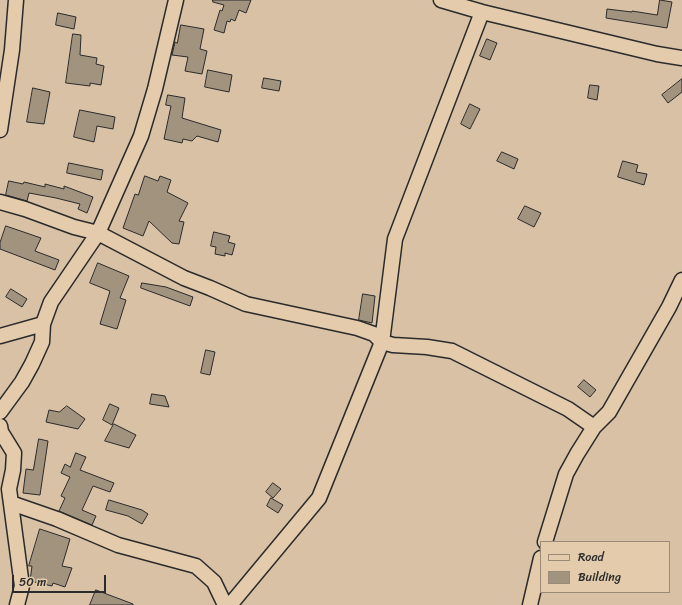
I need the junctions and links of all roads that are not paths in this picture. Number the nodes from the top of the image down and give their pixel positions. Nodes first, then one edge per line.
1 (16, 0) edge
2 (176, 0) edge
3 (441, 0) edge
4 (482, 12) junction
5 (682, 58) edge
6 (0, 130) edge
7 (0, 202) edge
8 (98, 233) junction
9 (682, 280) edge
10 (43, 324) junction
11 (0, 336) edge
12 (382, 342) junction
13 (0, 412) edge
14 (0, 426) edge
15 (594, 427) junction
16 (11, 503) junction
17 (546, 541) edge
18 (540, 562) edge
19 (17, 605) edge
20 (225, 605) edge
21 (230, 605) edge
22 (530, 605) edge

1 - 6 street
2 - 8 street
3 - 4 street
4 - 5 street
4 - 12 street
7 - 8 street
8 - 10 street
8 - 12 street
9 - 15 street
10 - 11 street
10 - 13 street
12 - 15 street
12 - 21 street
14 - 16 street
15 - 17 street
16 - 19 street
16 - 20 street
18 - 22 street

